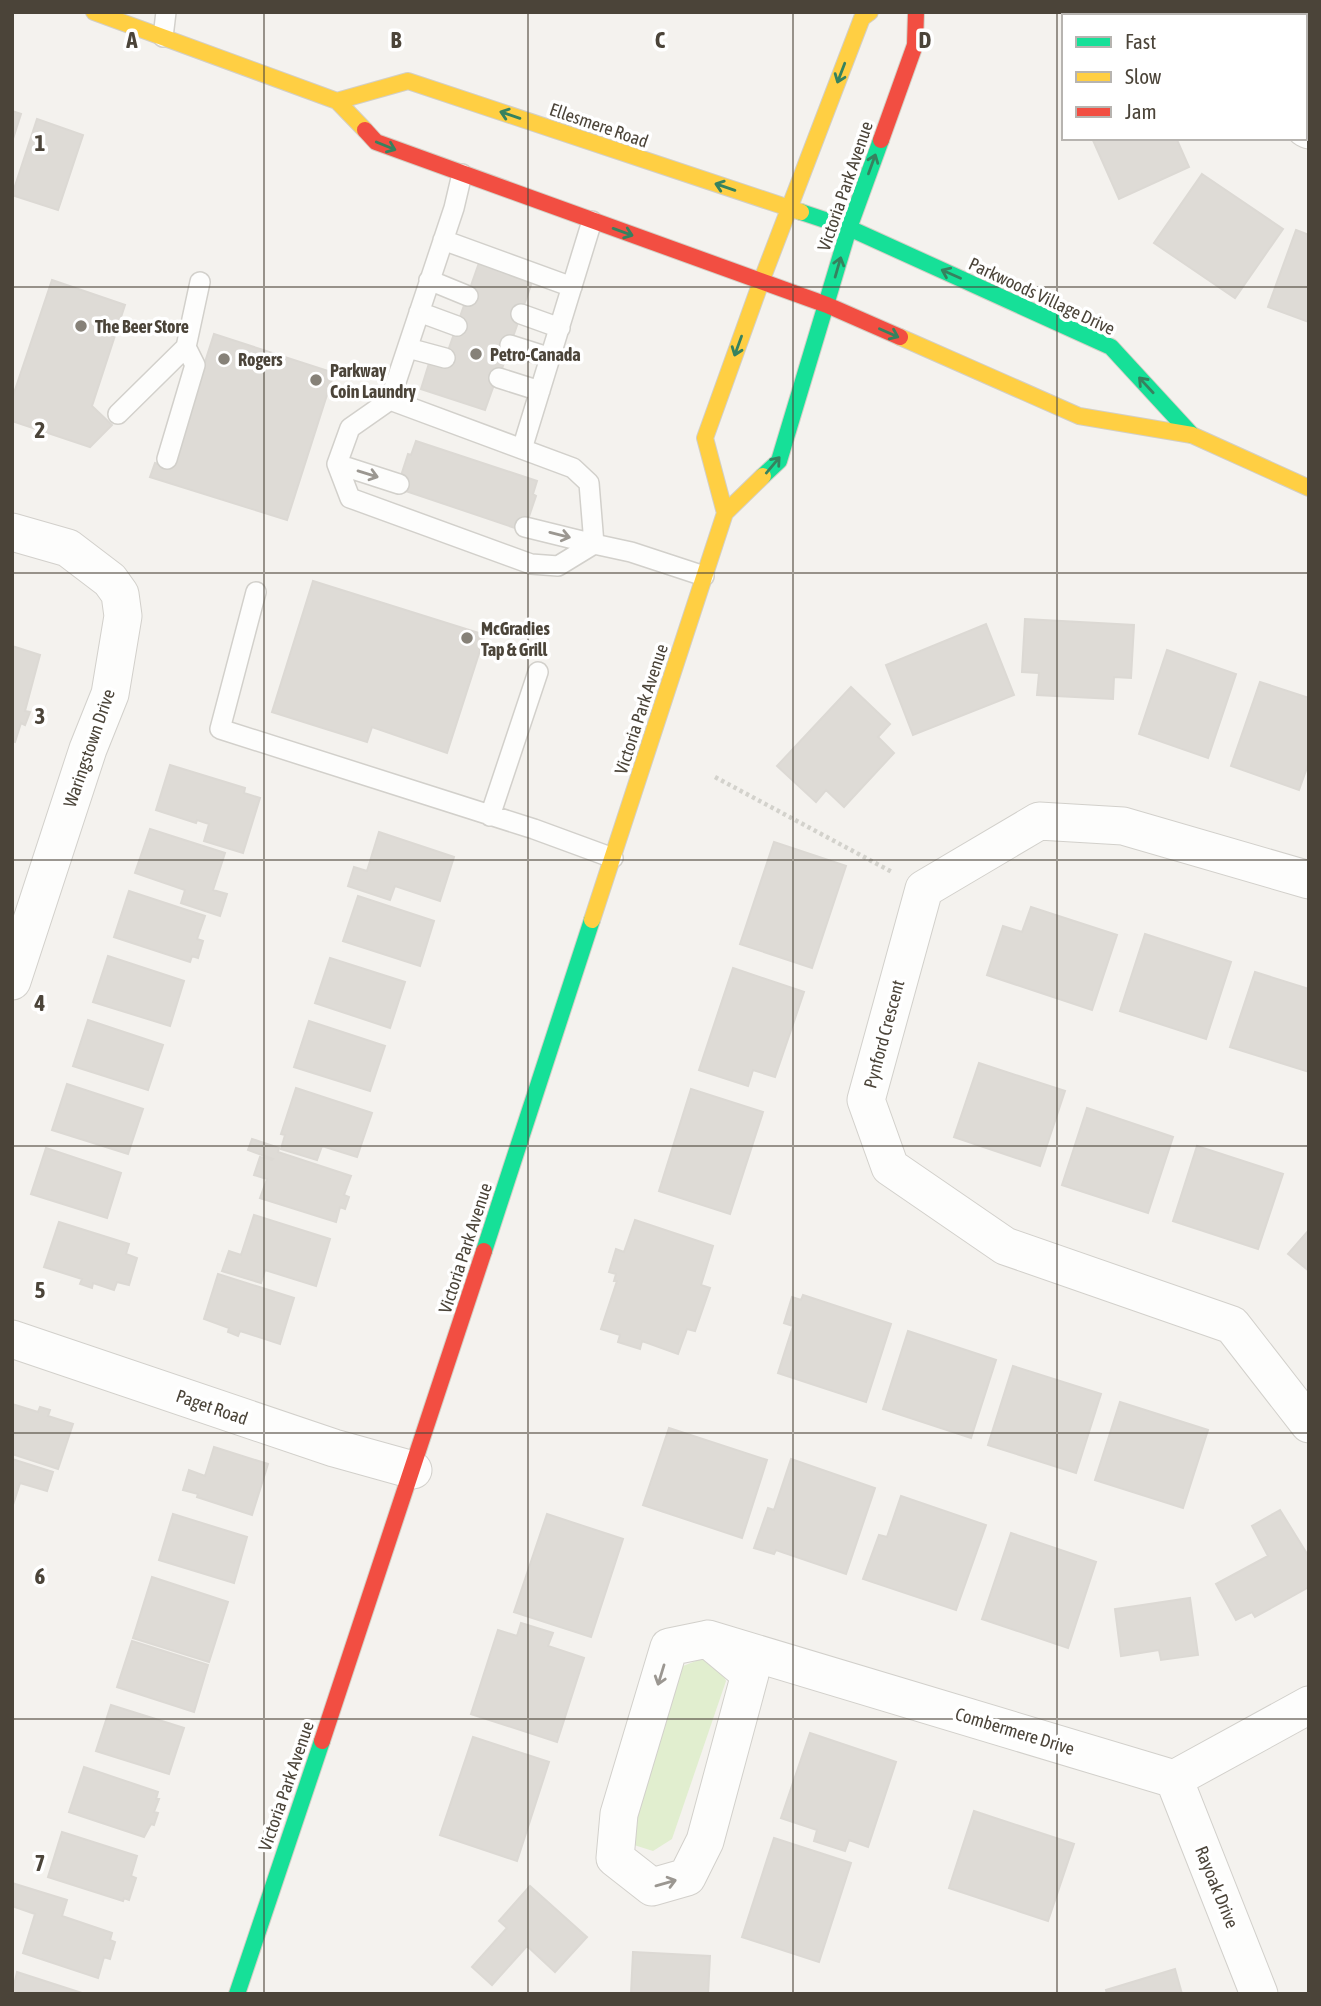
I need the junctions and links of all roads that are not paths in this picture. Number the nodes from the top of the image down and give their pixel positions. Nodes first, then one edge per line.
1 (94, 12) edge
2 (166, 12) edge
3 (870, 12) edge
4 (916, 12) edge
5 (163, 37) junction
6 (337, 101) junction
7 (462, 174) junction
8 (790, 210) junction
9 (592, 221) junction
10 (849, 228) junction
11 (443, 240) junction
12 (429, 280) junction
13 (200, 282) dead end
14 (761, 282) junction
15 (572, 286) junction
16 (468, 296) dead end
17 (827, 305) junction
18 (419, 312) junction
19 (521, 314) dead end
20 (457, 326) dead end
21 (560, 328) junction
22 (510, 345) dead end
23 (186, 347) junction
24 (408, 348) junction
25 (445, 358) dead end
26 (551, 358) junction
27 (499, 378) dead end
28 (540, 391) junction
29 (390, 400) junction
30 (118, 414) dead end
31 (1192, 435) junction
32 (522, 449) junction
33 (167, 459) dead end
34 (337, 464) junction
35 (399, 484) dead end
36 (1309, 488) edge
37 (725, 513) junction
38 (526, 527) dead end
39 (12, 532) edge
40 (594, 544) junction
41 (705, 576) junction
42 (256, 592) dead end
43 (538, 672) dead end
44 (490, 816) junction
45 (612, 858) junction
46 (1309, 880) edge
47 (12, 981) edge
48 (12, 1339) edge
49 (1309, 1424) edge
50 (413, 1470) junction
51 (708, 1639) junction
52 (1309, 1705) edge
53 (1174, 1779) junction
54 (237, 1994) edge
55 (1259, 1994) edge

1 - 5 main road
2 - 5 lane
3 -> 8 main road
10 -> 4 main road, Victoria Park Avenue
5 - 6 main road
6 -> 7 main road
8 -> 6 main road, Ellesmere Road
7 - 9 main road
7 - 11 lane
8 - 10 main road, Ellesmere Road
8 - 14 main road
9 -> 14 main road
9 - 15 lane
17 -> 10 main road, Victoria Park Avenue
31 -> 10 main road, Parkwoods Village Drive
11 - 12 lane
11 - 15 lane
12 - 16 lane
12 - 18 lane
13 - 23 lane
14 - 17 main road
14 -> 37 main road
15 - 21 lane
17 -> 31 main road, Parkwoods Village Drive
37 -> 17 main road, Victoria Park Avenue
18 - 20 lane
18 - 24 lane
19 - 21 lane
21 - 26 lane
22 - 26 lane
23 - 30 lane
23 - 33 lane
24 - 25 lane
24 - 29 lane
26 - 28 lane
27 - 28 lane
28 - 32 lane
29 - 32 lane
29 - 34 lane
31 - 36 main road, Parkwoods Village Drive
32 - 40 lane
34 -> 35 lane
34 - 40 lane
37 - 41 main road, Victoria Park Avenue
38 -> 40 lane
39 - 47 street, Waringstown Drive
40 - 41 lane
41 - 45 main road, Victoria Park Avenue
42 - 44 lane
43 - 44 lane
44 - 45 lane
45 - 50 main road, Victoria Park Avenue
46 - 49 street, Pynford Crescent
48 - 50 street, Paget Road
50 - 54 main road, Victoria Park Avenue
51 -> 51 street, Combermere Drive
51 - 53 street, Combermere Drive
52 - 53 street
53 - 55 street, Rayoak Drive

